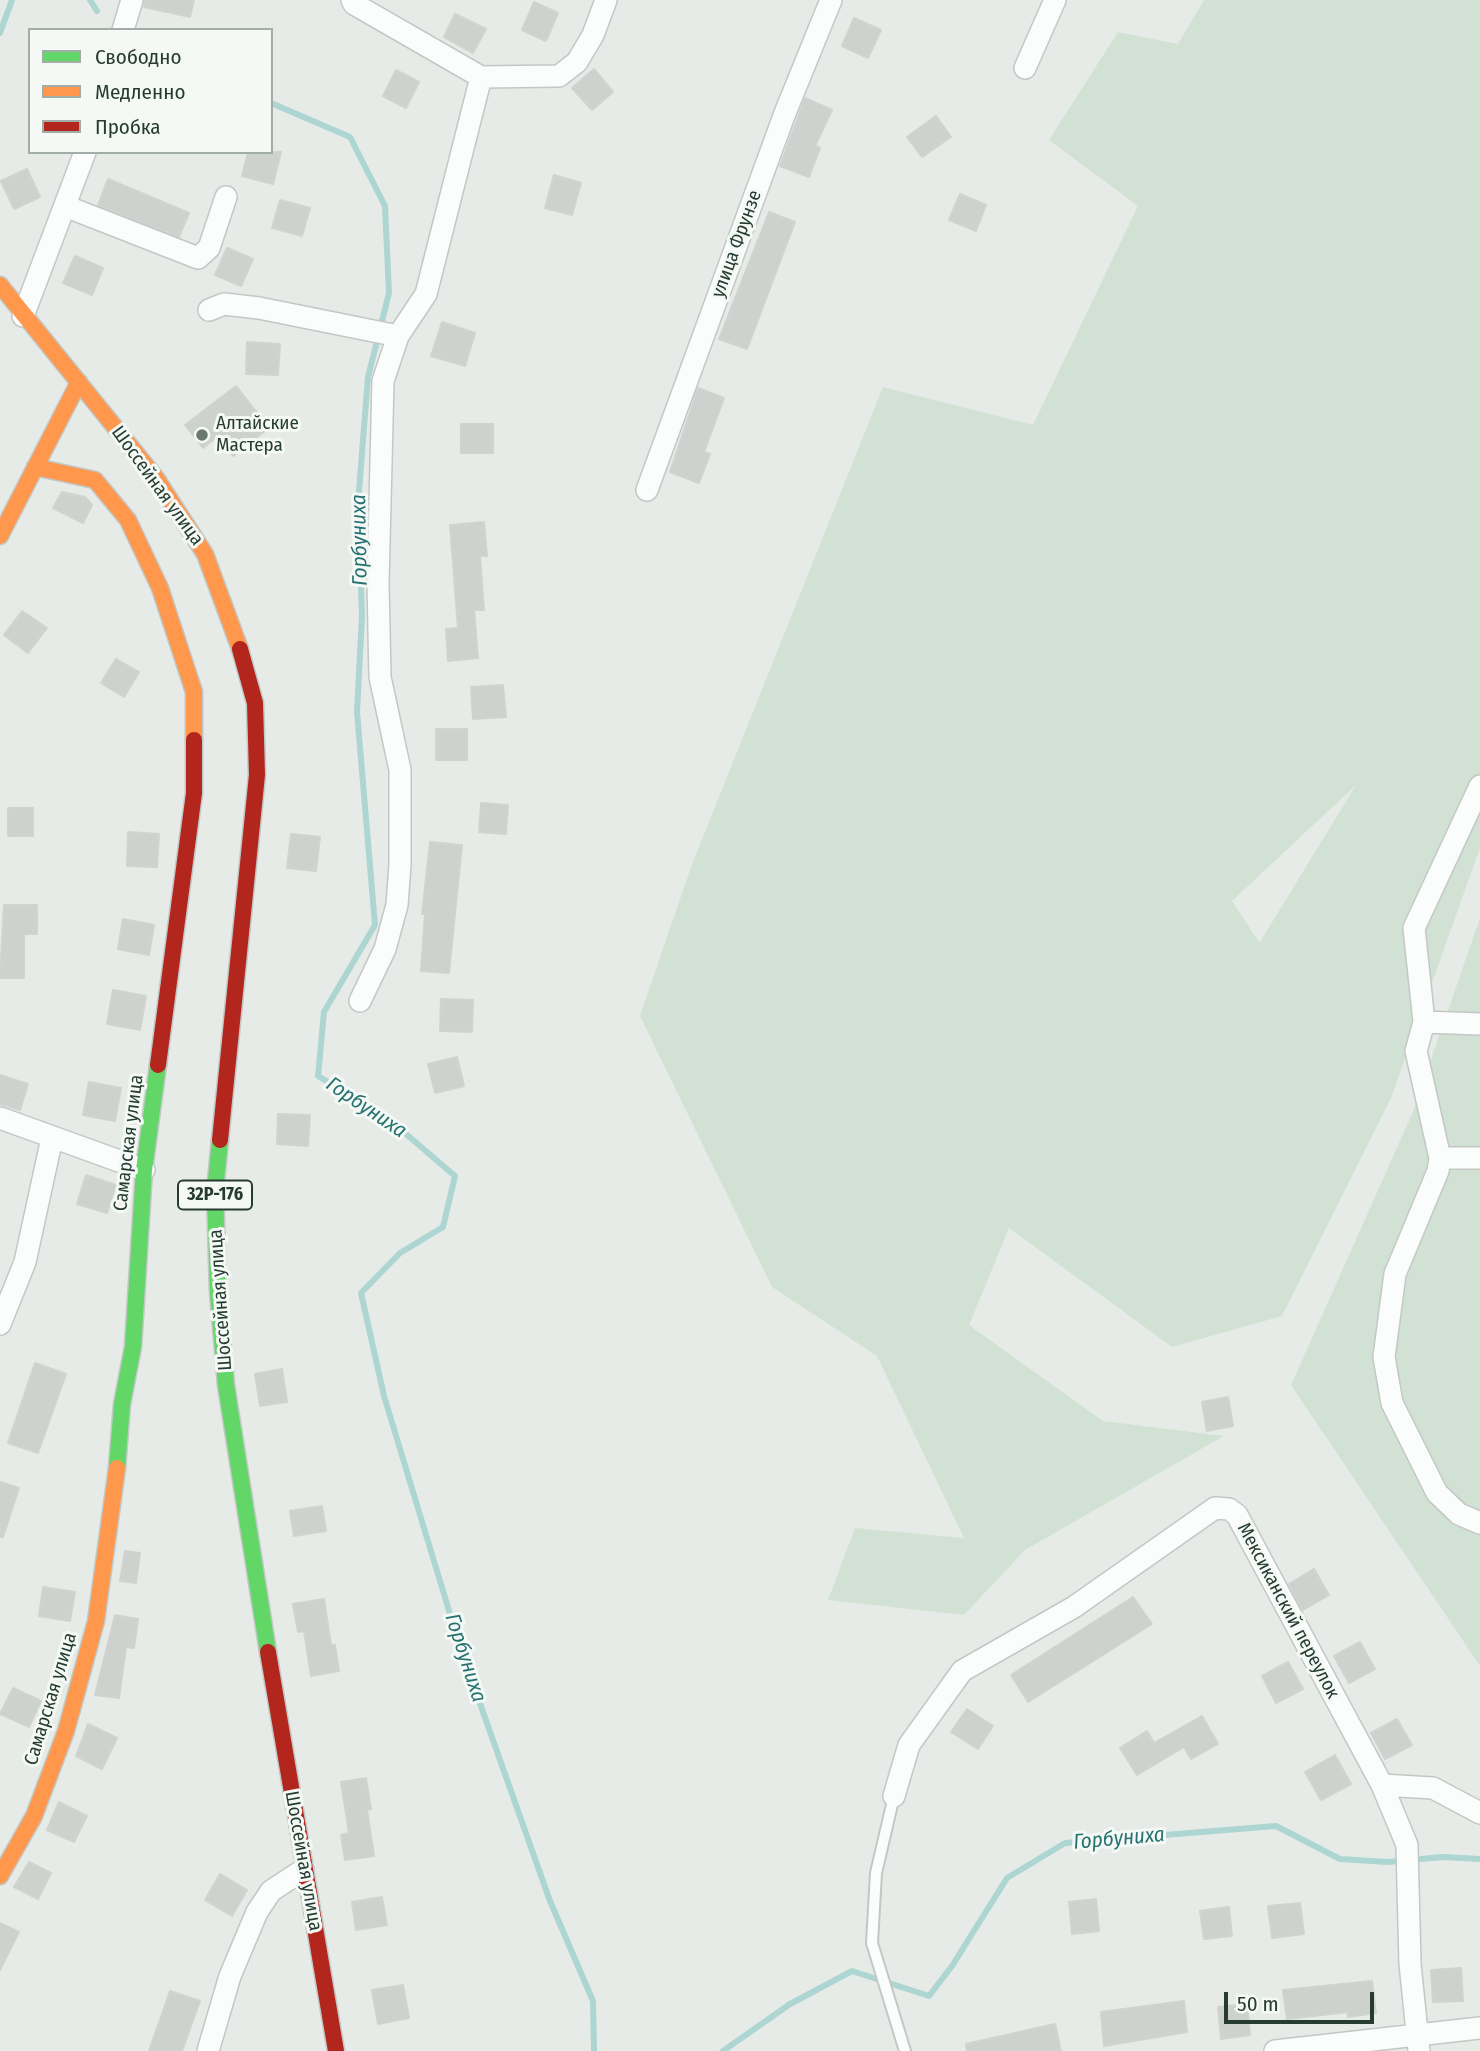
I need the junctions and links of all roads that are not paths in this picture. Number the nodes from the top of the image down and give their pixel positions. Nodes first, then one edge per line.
1 (132, 0) edge
2 (352, 0) edge
3 (607, 0) edge
4 (831, 0) edge
5 (1055, 0) edge
6 (124, 28) edge
7 (1025, 68) dead end
8 (481, 77) junction
9 (84, 154) edge
10 (226, 197) dead end
11 (65, 206) junction
12 (2, 285) edge
13 (209, 310) dead end
14 (23, 316) junction
15 (398, 336) junction
16 (79, 382) junction
17 (35, 467) junction
18 (647, 490) dead end
19 (0, 536) edge
20 (1480, 786) edge
21 (360, 1001) dead end
22 (1424, 1022) junction
23 (1480, 1024) edge
24 (0, 1118) edge
25 (52, 1138) junction
26 (1440, 1158) junction
27 (1480, 1158) edge
28 (144, 1170) junction
29 (0, 1324) edge
30 (1480, 1522) edge
31 (1381, 1785) junction
32 (894, 1796) joint
33 (1480, 1813) edge
34 (303, 1870) junction
35 (0, 1876) edge
36 (1480, 2028) edge
37 (1418, 2043) edge
38 (208, 2051) edge
39 (336, 2051) edge
40 (905, 2051) edge
41 (1275, 2051) edge

1 - 6 street
2 - 8 street
3 - 8 street
4 - 18 street, улица Фрунзе
5 - 7 street
8 - 15 street
9 - 11 street
10 - 11 street
11 - 14 street
12 - 14 main road, 32Р-176
13 - 15 street
14 - 16 main road, 32Р-176
15 - 21 street
16 - 17 main road
16 - 34 main road, Шоссейная улица / 32Р-176
17 - 19 main road
17 - 28 main road, Самарская улица
20 - 22 street
22 - 23 street
22 - 26 street
24 - 25 street
25 - 28 street
25 - 29 street
26 - 27 street
26 - 30 street
28 - 35 main road, Самарская улица
31 - 32 street, Мексиканский переулок
31 - 33 street
31 - 37 street, Мексиканский переулок
32 - 40 lane
34 - 38 street
34 - 39 main road, Шоссейная улица / 32Р-176
36 - 37 street
37 - 41 street

